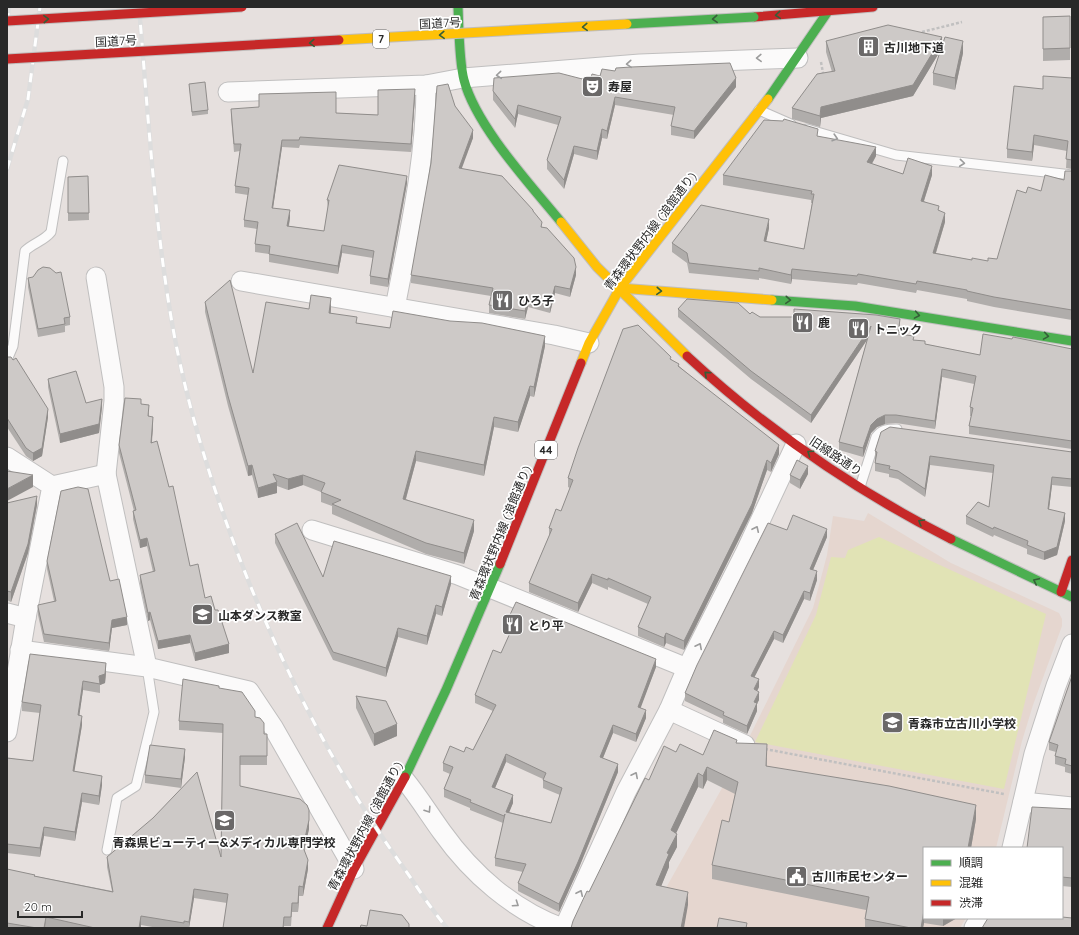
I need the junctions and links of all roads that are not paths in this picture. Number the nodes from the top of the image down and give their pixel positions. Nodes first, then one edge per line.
1 (242, 7) edge
2 (458, 7) edge
3 (874, 7) edge
4 (830, 9) edge
5 (7, 21) edge
6 (798, 58) junction
7 (7, 60) edge
8 (464, 78) junction
9 (426, 85) junction
10 (228, 92) dead end
11 (759, 110) junction
12 (63, 161) dead end
13 (1072, 175) edge
14 (96, 277) dead end
15 (241, 281) dead end
16 (620, 288) junction
17 (395, 308) junction
18 (1072, 341) edge
19 (590, 343) junction
20 (7, 360) edge
21 (910, 431) edge
22 (796, 444) junction
23 (7, 457) edge
24 (106, 474) junction
25 (52, 486) junction
26 (860, 487) junction
27 (312, 530) dead end
28 (1072, 560) edge
29 (491, 587) junction
30 (1061, 592) junction
31 (1072, 597) edge
32 (7, 613) edge
33 (26, 618) junction
34 (1072, 644) edge
35 (20, 650) junction
36 (147, 667) junction
37 (687, 668) junction
38 (669, 710) junction
39 (7, 732) edge
40 (745, 745) edge
41 (404, 779) junction
42 (1016, 798) junction
43 (1072, 807) edge
44 (1012, 847) edge
45 (107, 850) dead end
46 (354, 870) junction
47 (979, 919) edge
48 (327, 928) edge
49 (563, 928) edge
50 (974, 928) edge

5 -> 1 main road, bridge
2 - 8 main road, 旧線路通り
3 - 4 main road, 国道7号 / 7
4 - 6 main road, 青森環状野内線 (浪館通り) / 44
4 -> 7 main road, 国道7号 / 7, bridge
6 -> 8 street
6 - 11 main road, 青森環状野内線 (浪館通り) / 44
8 - 9 street
8 - 16 main road, 旧線路通り
9 - 10 street
9 - 17 street
11 -> 13 lane
11 - 16 main road, 青森環状野内線 (浪館通り) / 44
12 - 20 lane
14 - 24 street
15 - 17 street
16 -> 18 main road
16 - 19 main road, 青森環状野内線 (浪館通り) / 44
22 -> 16 main road, 旧線路通り
17 - 19 street
19 - 29 main road, 青森環状野内線 (浪館通り) / 44
21 - 26 lane
26 -> 22 main road, 旧線路通り
37 -> 22 street
23 - 25 street
24 - 25 street
24 - 36 street
25 - 33 street
30 -> 26 main road, 旧線路通り
27 - 29 street
28 - 30 main road
29 - 37 street
29 - 41 main road, 青森環状野内線 (浪館通り) / 44
30 - 31 main road, 旧線路通り
32 - 33 street
33 - 35 street
34 - 42 street
35 - 36 street
35 - 39 street
36 - 45 lane
36 - 46 street
37 - 38 street
38 - 40 street
49 -> 38 street
41 - 46 main road, 青森環状野内線 (浪館通り) / 44
41 -> 49 street
42 - 43 street
42 - 44 street
46 - 48 main road, 青森環状野内線 (浪館通り) / 44
47 - 50 street

